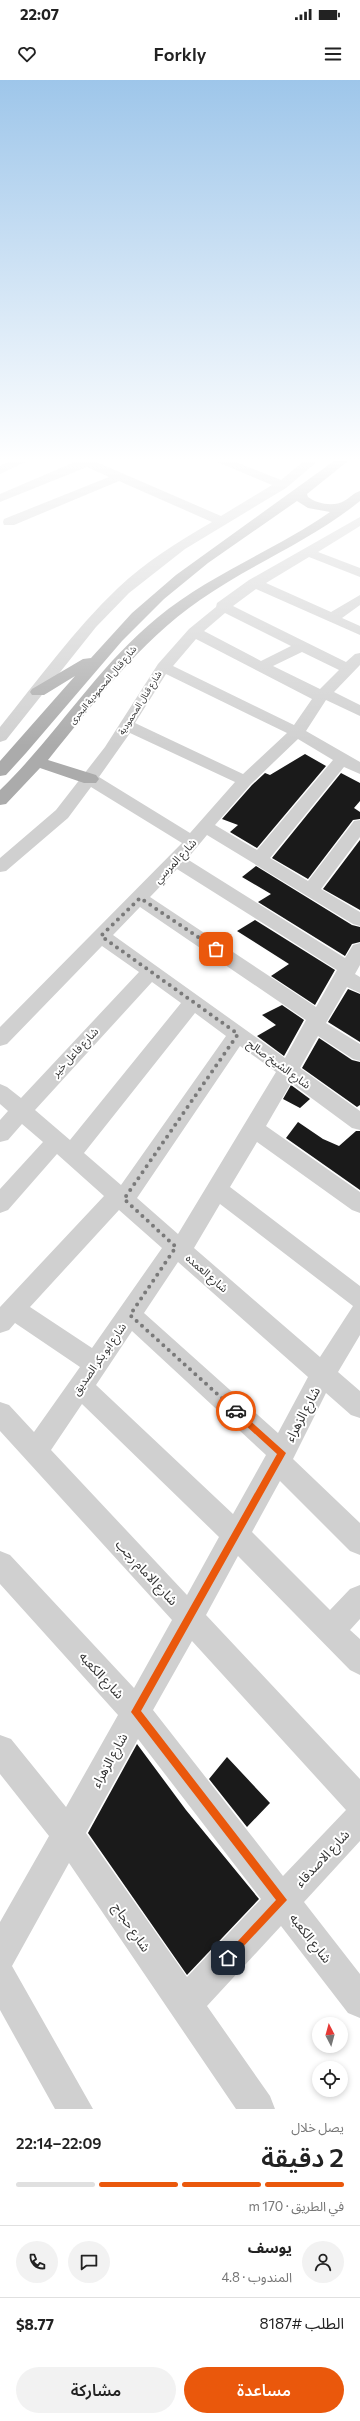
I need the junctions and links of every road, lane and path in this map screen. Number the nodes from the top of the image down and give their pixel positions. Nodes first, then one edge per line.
1 (167, 556) edge
2 (210, 556) edge
3 (265, 556) edge
4 (300, 556) edge
5 (315, 556) edge
6 (360, 573) edge
7 (254, 583) junction
8 (360, 599) edge
9 (222, 606) junction
10 (332, 618) junction
11 (360, 631) edge
12 (194, 632) junction
13 (300, 647) junction
14 (101, 654) junction
15 (360, 658) edge
16 (163, 667) junction
17 (260, 667) junction
18 (348, 669) junction
19 (38, 692) junction
20 (322, 695) junction
21 (360, 711) edge
22 (126, 725) junction
23 (2, 731) edge
24 (297, 732) junction
25 (342, 758) junction
26 (38, 762) junction
27 (360, 769) edge
28 (0, 771) edge
29 (90, 779) junction
30 (245, 781) junction
31 (0, 800) edge
32 (360, 824) edge
33 (206, 827) junction
34 (193, 842) junction
35 (260, 858) junction
36 (176, 860) junction
37 (0, 867) edge
38 (311, 890) junction
39 (140, 898) junction
40 (360, 920) edge
41 (101, 936) junction
42 (360, 949) edge
43 (151, 971) junction
44 (346, 972) junction
45 (360, 986) edge
46 (193, 1002) junction
47 (316, 1021) junction
48 (238, 1034) junction
49 (0, 1039) edge
50 (360, 1054) edge
51 (287, 1070) junction
52 (0, 1092) edge
53 (21, 1111) junction
54 (360, 1122) edge
55 (253, 1128) junction
56 (0, 1134) edge
57 (64, 1147) junction
58 (218, 1190) junction
59 (121, 1197) junction
60 (0, 1204) edge
61 (360, 1204) edge
62 (179, 1248) junction
63 (360, 1299) edge
64 (360, 1314) edge
65 (130, 1315) junction
66 (7, 1316) edge
67 (96, 1364) junction
68 (323, 1374) junction
69 (80, 1386) junction
70 (360, 1407) edge
71 (0, 1413) edge
72 (35, 1452) junction
73 (279, 1457) junction
74 (235, 1534) junction
75 (360, 1542) edge
76 (0, 1564) edge
77 (360, 1599) edge
78 (189, 1617) junction
79 (330, 1630) junction
80 (360, 1660) edge
81 (136, 1712) junction
82 (0, 1750) edge
83 (360, 1802) edge
84 (360, 1818) edge
85 (68, 1834) junction
86 (282, 1900) junction
87 (0, 1955) edge
88 (0, 1977) edge
89 (360, 2001) edge
90 (185, 2004) junction
91 (75, 2109) edge
92 (257, 2109) edge

1 - 19 street
2 - 14 main road, شارع قنال المحمودية البحرى
3 - 26 main road, شارع قنال المحمودية البحرى
4 - 7 street, شارع قنال المحمودية
5 - 6 street
7 - 9 street, شارع قنال المحمودية
7 - 10 street
8 - 10 street
9 - 12 street, شارع قنال المحمودية
9 - 13 street
10 - 11 street
12 - 16 street, شارع قنال المحمودية
12 - 17 street
13 - 17 street
13 - 18 street
14 - 19 main road
14 - 28 main road, شارع قنال المحمودية البحرى
15 - 18 street, شارع المرسي
16 - 22 street, شارع قنال المحمودية
16 - 24 street
17 - 20 street
18 - 20 street, شارع المرسي
19 - 23 street
20 - 21 street
20 - 24 street, شارع المرسي
22 - 29 street, شارع قنال المحمودية
22 - 30 street
24 - 25 street
24 - 30 street, شارع المرسي
25 - 27 street
25 - 35 street
26 - 29 main road
26 - 31 main road, شارع قنال المحمودية البحرى
29 - 34 street
29 - 37 street, شارع قنال المحمودية
30 - 33 street, شارع المرسي
32 - 38 street
33 - 34 street, شارع المرسي
33 - 35 street
34 - 36 street, شارع المرسي
35 - 38 street
36 - 39 street, شارع المرسي
36 - 44 street
38 - 40 street
39 - 41 street, شارع المرسي
39 - 47 street
41 - 43 street, شارع الشيخ صالح
41 - 49 street, شارع المرسي
42 - 44 street, شارع ابو بكر الصديق
43 - 46 street, شارع الشيخ صالح
43 - 53 street, شارع فاعل خير
44 - 45 street
44 - 47 street, شارع ابو بكر الصديق
46 - 48 street, شارع الشيخ صالح
46 - 57 street
47 - 50 street
47 - 51 street, شارع ابو بكر الصديق
48 - 51 street, شارع الشيخ صالح
48 - 59 street
51 - 54 street, شارع الشيخ صالح
51 - 55 street, شارع ابو بكر الصديق
52 - 53 street, شارع العمده
53 - 56 street, شارع فاعل خير
53 - 57 street, شارع العمده
55 - 58 street, شارع ابو بكر الصديق
55 - 61 street
57 - 59 street, شارع العمده
57 - 60 street
58 - 62 street, شارع ابو بكر الصديق
58 - 63 street
59 - 62 street, شارع العمده
59 - 66 street
62 - 65 street, شارع ابو بكر الصديق
62 - 68 street, شارع العمده
64 - 68 street, شارع الزهراء
65 - 67 street, شارع ابو بكر الصديق
65 - 73 street
66 - 67 street
67 - 69 street, شارع ابو بكر الصديق
68 - 70 street, شارع العمده
68 - 73 street, شارع الزهراء
69 - 72 street, شارع ابو بكر الصديق
69 - 74 street
71 - 72 street, شارع الامام رجب
72 - 78 street, شارع الامام رجب
73 - 74 street, شارع الزهراء
73 - 75 street
74 - 78 street, شارع الزهراء
74 - 79 street
76 - 81 street, شارع الكعبه
77 - 79 street
78 - 81 street, شارع الزهراء
78 - 83 street, شارع الامام رجب
79 - 80 street
81 - 85 street, شارع الزهراء
81 - 86 street, شارع الكعبه
82 - 85 street, شارع حجاج
84 - 86 street, شارع الاصدقاء
85 - 87 street, شارع الزهراء
85 - 90 street, شارع حجاج
86 - 89 street, شارع الكعبه
86 - 90 street, شارع الاصدقاء
88 - 91 street
90 - 92 street, شارع حجاج

